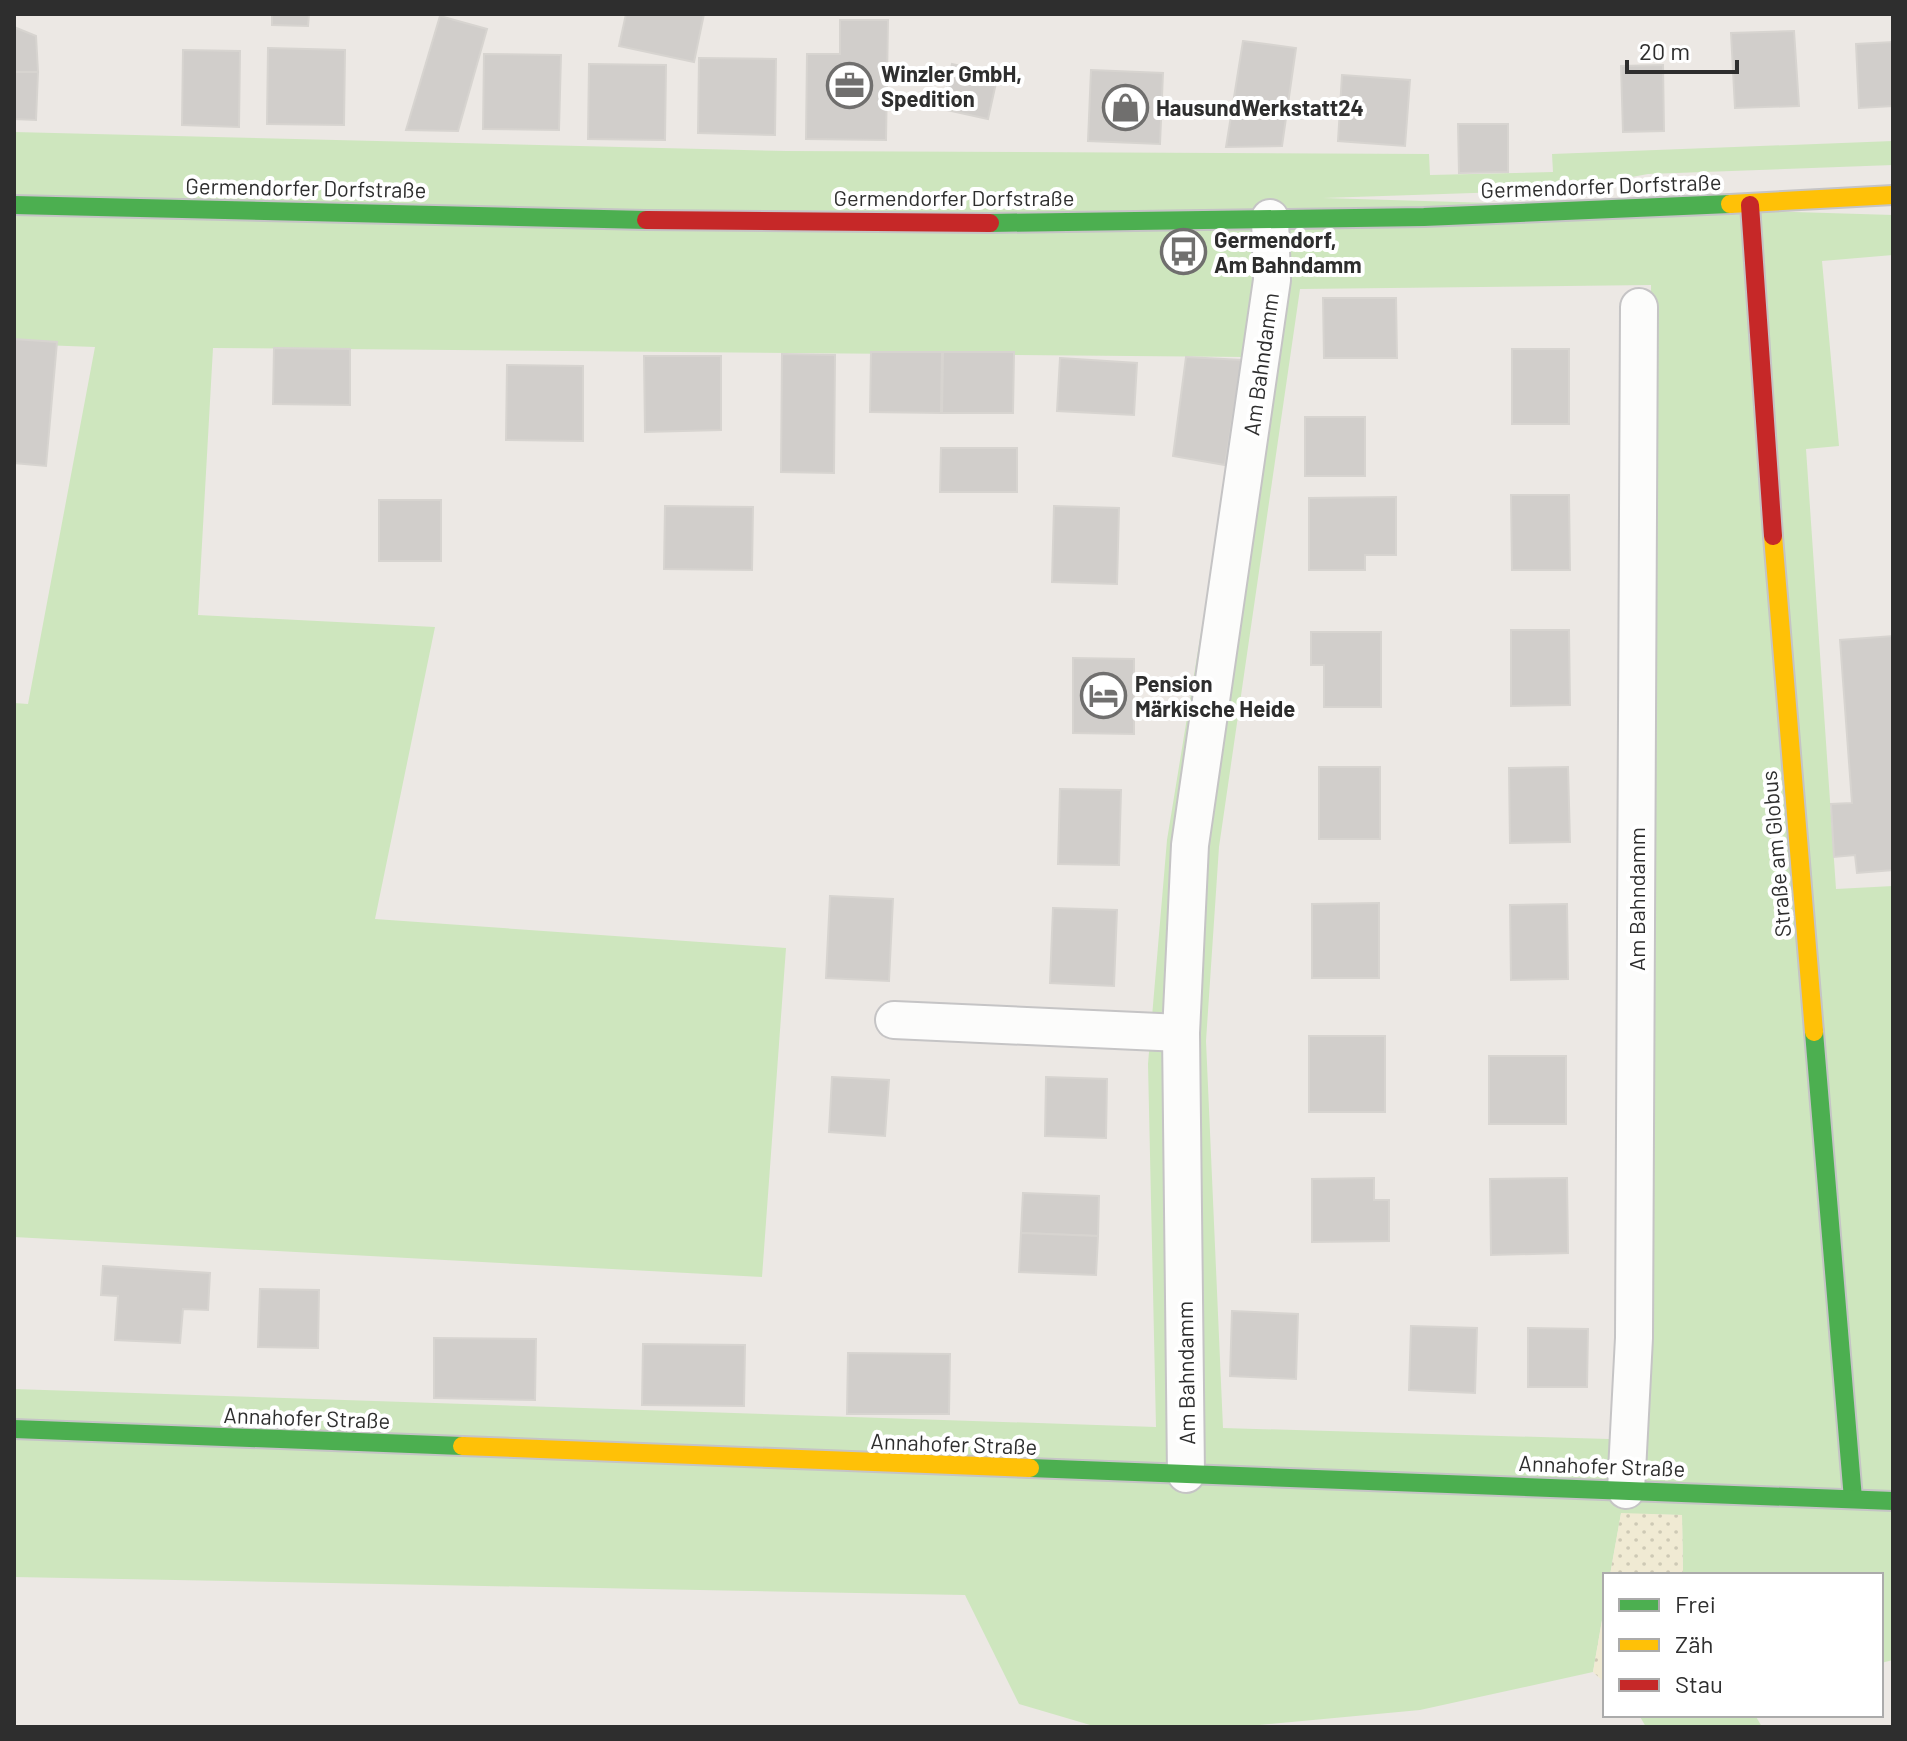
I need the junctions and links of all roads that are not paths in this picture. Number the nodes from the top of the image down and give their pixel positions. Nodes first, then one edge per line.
1 (1893, 195) edge
2 (14, 205) edge
3 (1750, 205) junction
4 (1270, 218) junction
5 (1639, 307) dead end
6 (894, 1020) dead end
7 (1181, 1033) junction
8 (14, 1429) edge
9 (1186, 1474) junction
10 (1626, 1490) junction
11 (1853, 1499) junction
12 (1893, 1501) edge

1 - 3 street, Germendorfer Dorfstraße
2 - 4 street, Germendorfer Dorfstraße
3 - 4 street, Germendorfer Dorfstraße
3 - 11 street, Straße am Globus
4 - 7 street, Am Bahndamm
5 - 10 street, Am Bahndamm
6 - 7 street
7 - 9 street, Am Bahndamm
8 - 9 street, Annahofer Straße
9 - 10 street, Annahofer Straße
10 - 11 street, Annahofer Straße
11 - 12 street, Annahofer Straße

